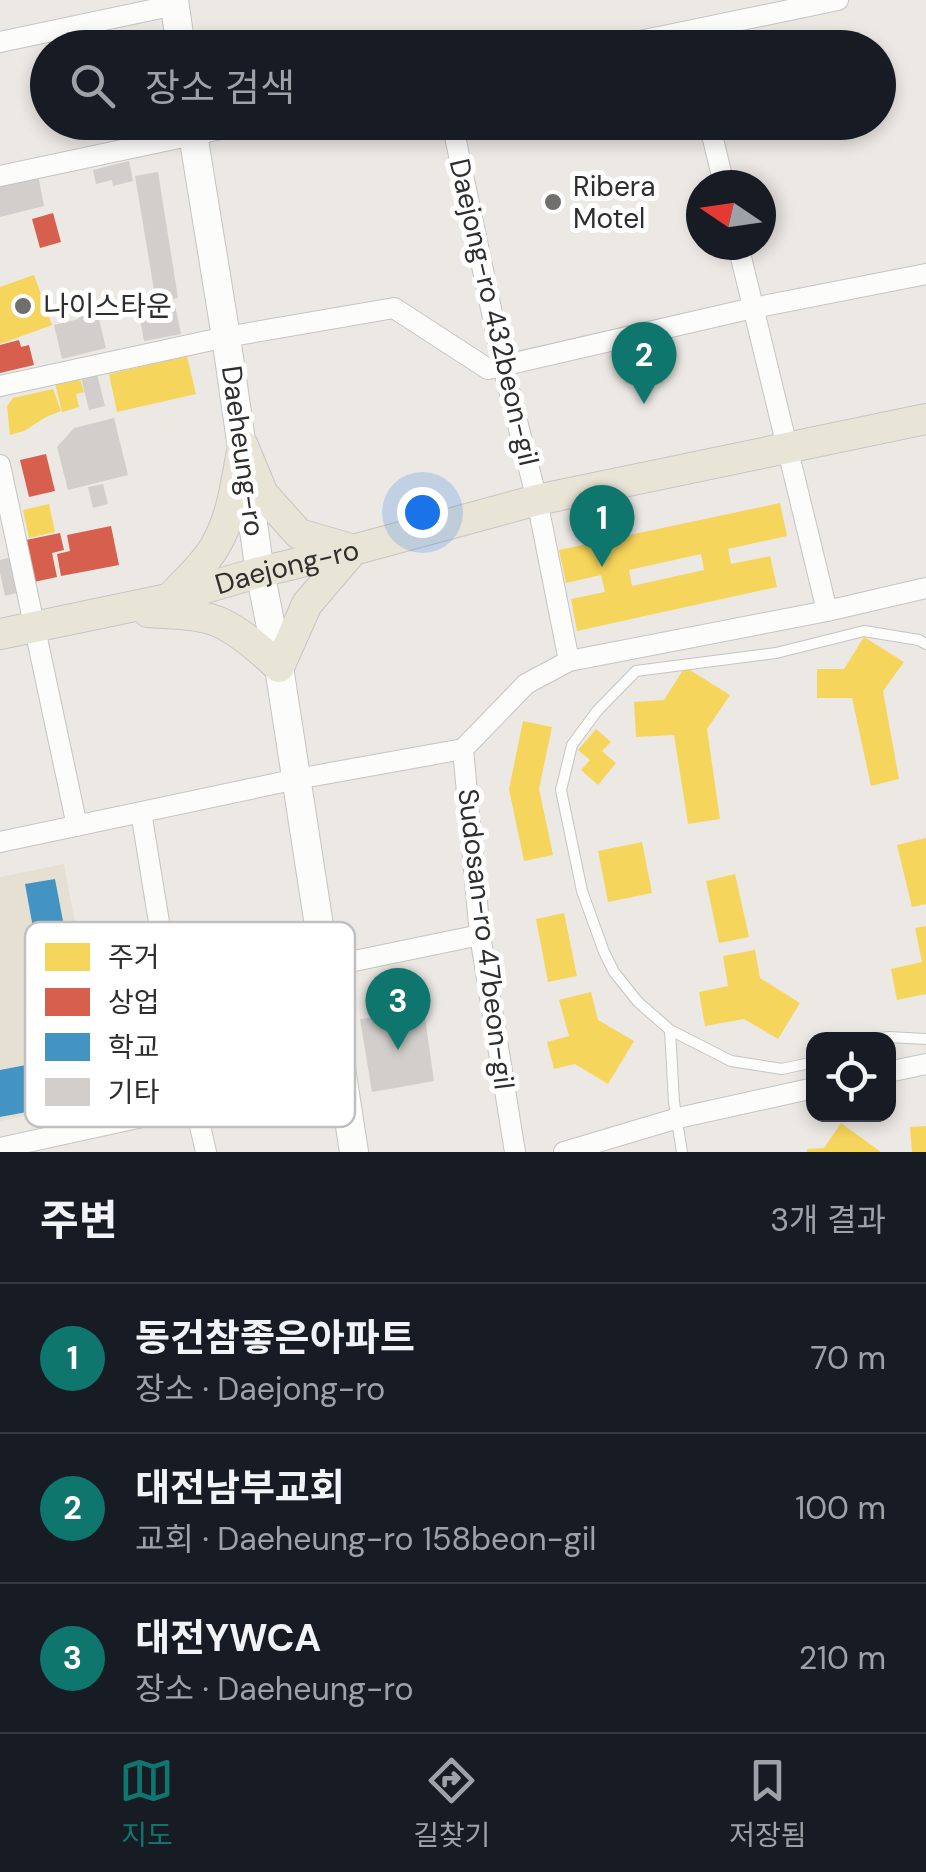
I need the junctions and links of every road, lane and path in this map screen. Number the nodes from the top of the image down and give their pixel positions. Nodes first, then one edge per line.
1 (838, 0) edge
2 (174, 2) edge
3 (52, 30) edge
4 (178, 30) edge
5 (723, 30) edge
6 (30, 35) edge
7 (0, 42) edge
8 (147, 140) edge
9 (194, 140) edge
10 (456, 140) edge
11 (713, 140) edge
12 (720, 170) edge
13 (0, 176) edge
14 (742, 260) edge
15 (926, 274) edge
16 (753, 308) junction
17 (226, 336) junction
18 (503, 366) junction
19 (0, 386) edge
20 (926, 419) edge
21 (243, 446) junction
22 (786, 448) junction
23 (0, 466) edge
24 (536, 500) junction
25 (354, 550) junction
26 (260, 572) junction
27 (926, 588) edge
28 (168, 599) junction
29 (124, 610) junction
30 (827, 611) junction
31 (34, 627) junction
32 (0, 634) edge
33 (926, 644) edge
34 (569, 661) junction
35 (279, 667) junction
36 (463, 748) junction
37 (297, 779) junction
38 (141, 812) junction
39 (77, 826) junction
40 (0, 842) edge
41 (159, 922) edge
42 (318, 922) edge
43 (480, 935) junction
44 (355, 968) edge
45 (670, 1030) junction
46 (896, 1038) edge
47 (926, 1040) edge
48 (806, 1064) edge
49 (926, 1064) edge
50 (896, 1070) edge
51 (806, 1090) edge
52 (678, 1118) junction
53 (96, 1127) edge
54 (201, 1127) edge
55 (350, 1127) edge
56 (0, 1148) edge
57 (206, 1152) edge
58 (354, 1152) edge
59 (515, 1152) edge
60 (564, 1152) edge
61 (682, 1152) edge

1 - 5 street
2 - 3 street
2 - 4 main road
6 - 7 street
8 - 13 street
9 - 17 main road, Daeheung-ro
10 - 18 street, Daejong-ro 432beon-gil
11 - 12 street
14 - 16 street
15 - 16 street
16 - 18 street
16 - 22 street
17 - 18 street
17 - 19 street
17 - 21 main road, Daeheung-ro
18 - 24 street, Daejong-ro 432beon-gil
20 - 22 main road, Daejong-ro
21 - 25 main road
21 - 26 main road, Daeheung-ro
21 - 28 main road
22 - 24 main road, Daejong-ro
22 - 30 street
23 - 31 street
24 - 25 main road, Daejong-ro
24 - 34 street
25 - 26 main road, Daejong-ro
25 - 35 main road
26 - 28 main road, Daejong-ro
26 - 35 main road, Daeheung-ro
27 - 30 street, Sudosan-ro 47beon-gil
28 - 29 main road, Daejong-ro
29 - 31 main road, Daejong-ro
29 - 35 main road
30 - 34 street, Sudosan-ro 47beon-gil
31 - 32 main road, Daejong-ro
31 - 39 street
33 - 45 lane
34 - 36 street, Sudosan-ro 47beon-gil
35 - 37 main road, Daeheung-ro
36 - 37 street
36 - 43 street, Sudosan-ro 47beon-gil
37 - 38 street
37 - 42 main road, Daeheung-ro
38 - 39 street
38 - 41 street
39 - 40 street
43 - 44 street
43 - 59 street, Sudosan-ro 47beon-gil
45 - 48 lane
45 - 52 lane
46 - 47 lane
49 - 50 street
51 - 52 street
52 - 60 street
52 - 61 lane
53 - 56 street
54 - 57 street
55 - 58 main road, Daeheung-ro

